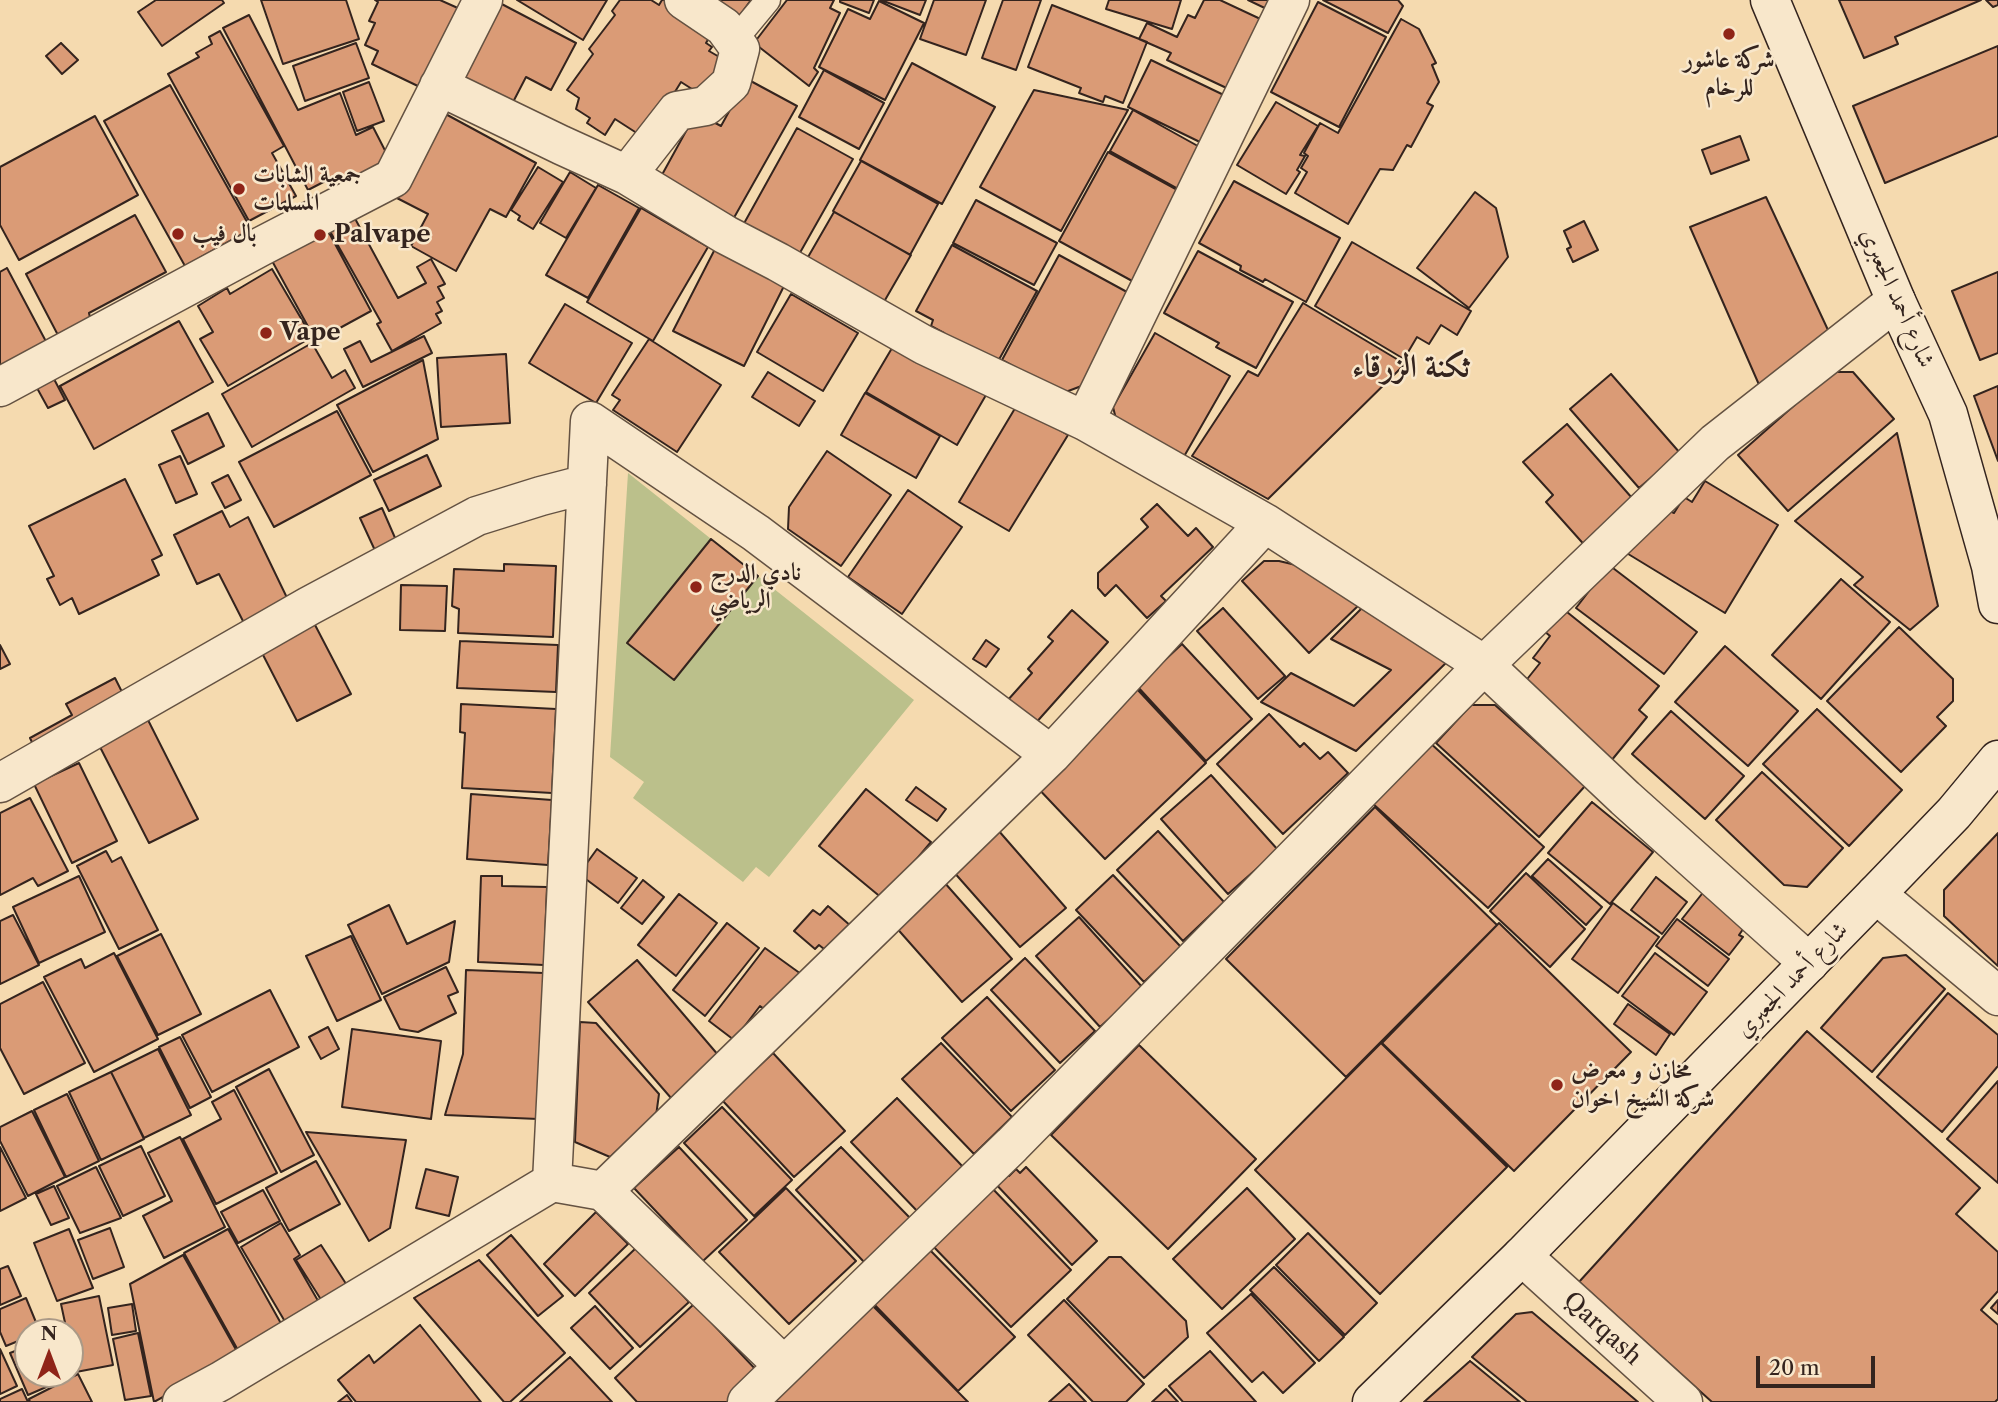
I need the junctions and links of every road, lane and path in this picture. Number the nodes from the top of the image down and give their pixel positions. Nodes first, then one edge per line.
1 (483, 0) edge
2 (684, 0) edge
3 (768, 0) edge
4 (1290, 0) edge
5 (1770, 0) edge
6 (734, 41) junction
7 (439, 86) junction
8 (627, 175) junction
9 (1896, 301) junction
10 (0, 387) edge
11 (1085, 421) junction
12 (587, 484) junction
13 (1265, 523) junction
14 (1998, 604) edge
15 (1484, 665) junction
16 (1051, 755) junction
17 (1998, 760) edge
18 (0, 783) edge
19 (1876, 894) junction
20 (1809, 962) junction
21 (1998, 996) edge
22 (552, 1182) junction
23 (603, 1191) junction
24 (1522, 1256) junction
25 (784, 1366) junction
26 (181, 1402) edge
27 (747, 1402) edge
28 (1372, 1402) edge
29 (1683, 1402) edge

1 - 7 street
2 - 6 street
3 - 6 lane
4 - 11 street
5 - 9 street, شارع أحمد الجعبري
6 - 8 street
7 - 8 street
7 - 10 street
8 - 11 street
9 - 14 street, شارع أحمد الجعبري
9 - 15 street
11 - 13 street
12 - 16 street
12 - 18 street
12 - 22 street
13 - 15 street
13 - 16 street
15 - 20 street
15 - 25 street
16 - 23 street
17 - 19 street, شارع أحمد الجعبري
19 - 20 street, شارع أحمد الجعبري
19 - 21 street
20 - 24 street, شارع أحمد الجعبري
22 - 23 street
22 - 26 street
23 - 25 street
24 - 28 street, شارع أحمد الجعبري
24 - 29 street, Qarqash
25 - 27 street

